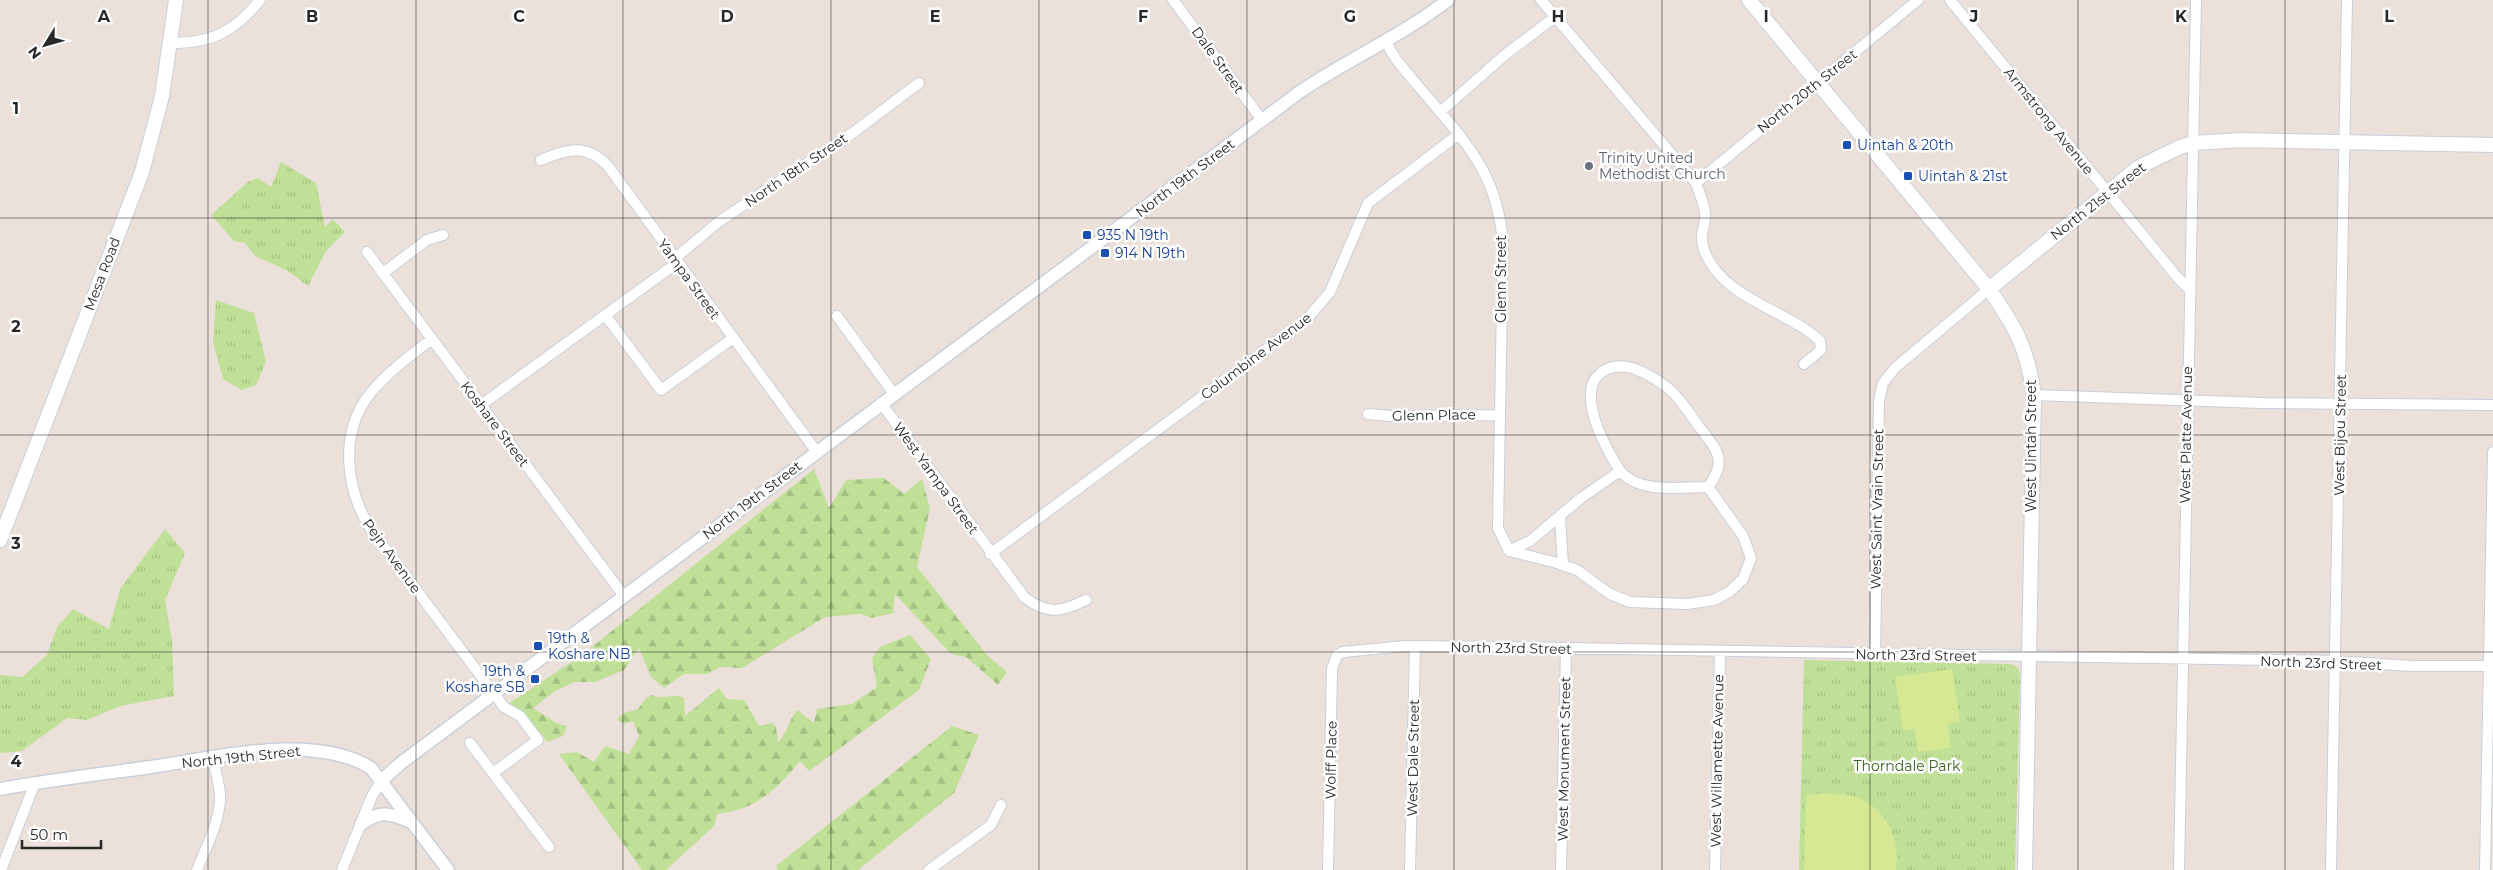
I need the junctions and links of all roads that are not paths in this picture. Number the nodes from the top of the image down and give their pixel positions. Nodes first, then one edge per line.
1 (176, 0) edge
2 (260, 0) edge
3 (1173, 0) edge
4 (1448, 0) edge
5 (1541, 0) edge
6 (1749, 0) edge
7 (1918, 0) edge
8 (1950, 0) edge
9 (2196, 0) edge
10 (2346, 0) edge
11 (1556, 17) junction
12 (1386, 40) junction
13 (170, 43) junction
14 (920, 83) dead end
15 (1817, 83) junction
16 (1440, 112) junction
17 (1262, 120) junction
18 (1459, 134) junction
19 (2194, 143) junction
20 (2343, 143) junction
21 (2493, 146) edge
22 (541, 160) dead end
23 (1696, 183) junction
24 (2108, 192) junction
25 (443, 235) dead end
26 (367, 252) dead end
27 (676, 261) junction
28 (383, 273) junction
29 (2188, 288) junction
30 (1989, 289) junction
31 (605, 315) junction
32 (837, 316) dead end
33 (432, 339) junction
34 (732, 339) junction
35 (1804, 364) dead end
36 (1895, 368) joint
37 (894, 394) junction
38 (2034, 395) junction
39 (2187, 400) junction
40 (2341, 402) junction
41 (882, 403) junction
42 (481, 405) junction
43 (2493, 405) edge
44 (1368, 414) dead end
45 (1500, 415) junction
46 (816, 452) junction
47 (2493, 452) edge
48 (1620, 471) junction
49 (1708, 488) junction
50 (1560, 518) junction
51 (0, 540) edge
52 (1509, 551) junction
53 (990, 554) junction
54 (1563, 564) junction
55 (624, 596) junction
56 (1086, 600) dead end
57 (1415, 646) junction
58 (1566, 649) junction
59 (1720, 652) junction
60 (1340, 653) joint
61 (1875, 655) junction
62 (2030, 656) junction
63 (2182, 660) junction
64 (2334, 661) junction
65 (2491, 666) edge
66 (495, 694) junction
67 (470, 743) dead end
68 (213, 759) junction
69 (494, 773) junction
70 (382, 780) junction
71 (35, 783) junction
72 (0, 789) edge
73 (1001, 806) dead end
74 (411, 822) junction
75 (361, 824) junction
76 (549, 847) dead end
77 (1, 870) edge
78 (196, 870) edge
79 (342, 870) edge
80 (448, 870) edge
81 (929, 870) edge
82 (1328, 870) edge
83 (1410, 870) edge
84 (1561, 870) edge
85 (1715, 870) edge
86 (2025, 870) edge
87 (2178, 870) edge
88 (2331, 870) edge
89 (2485, 870) edge

1 - 13 main road, Mesa Road
2 - 13 street
3 - 17 street, Dale Street
4 - 12 street, North 19th Street
5 - 11 street
6 - 15 main road, West Uintah Street
7 - 15 street, North 20th Street
8 - 24 street, Armstrong Avenue
9 - 19 street, West Platte Avenue
10 - 20 street, West Bijou Street
11 - 16 street
11 - 23 street
12 - 16 street, Glenn Street
12 - 17 street, North 19th Street
13 - 51 main road, Mesa Road
14 - 27 street, North 18th Street
15 - 23 street, North 20th Street
15 - 30 main road, West Uintah Street
16 - 18 street, Glenn Street
17 - 37 street, North 19th Street
18 - 45 street, Glenn Street
18 - 53 street, Columbine Avenue
19 - 20 main road, North 21st Street
19 - 24 main road, North 21st Street
19 - 29 street, West Platte Avenue
20 - 21 main road, North 21st Street
20 - 40 street, West Bijou Street
22 - 27 street, Yampa Street
23 - 35 street
24 - 29 street, Armstrong Avenue
24 - 30 main road, North 21st Street
25 - 28 street
26 - 28 street, Koshare Street
27 - 31 street, North 18th Street
27 - 34 street, Yampa Street
28 - 33 street, Koshare Street
29 - 39 street, West Platte Avenue
30 - 36 street, North 21st Street
30 - 38 main road, West Uintah Street
31 - 34 street
31 - 42 street, North 18th Street
32 - 37 street
33 - 42 street, Koshare Street
33 - 66 street, Pejn Avenue
34 - 46 street, Yampa Street
36 - 61 street, West Saint Vrain Street
37 - 41 street, North 19th Street
38 - 39 street
38 - 62 main road, West Uintah Street
39 - 40 street
39 - 63 street, West Platte Avenue
40 - 43 street
40 - 64 street, West Bijou Street
41 - 46 street, North 19th Street
41 - 53 street, West Yampa Street
42 - 55 street, Koshare Street
44 - 45 street, Glenn Place
45 - 52 street, Glenn Street
46 - 55 street, North 19th Street
47 - 65 street
48 - 49 street
48 - 49 street
48 - 50 street
49 - 54 street
50 - 52 street
50 - 54 street
52 - 54 street
53 - 56 street, West Yampa Street
55 - 66 street, North 19th Street
57 - 58 street, North 23rd Street
57 - 60 street, North 23rd Street
57 - 83 street, West Dale Street
58 - 59 street, North 23rd Street
58 - 84 street, West Monument Street
59 - 61 street, North 23rd Street
59 - 85 street, West Willamette Avenue
60 - 82 street, Wolff Place
61 - 62 street, North 23rd Street
62 - 63 street, North 23rd Street
62 - 86 main road, West Uintah Street
63 - 64 street, North 23rd Street
63 - 87 street, West Platte Avenue
64 - 65 street, North 23rd Street
64 - 88 street, West Bijou Street
65 - 89 street
66 - 69 street, Pejn Avenue
66 - 70 street, North 19th Street
67 - 69 street
68 - 70 street, North 19th Street
68 - 71 street, North 19th Street
68 - 78 street
69 - 76 street
70 - 74 street
70 - 75 street
71 - 72 street, North 19th Street
71 - 77 street
73 - 81 street
74 - 75 street
74 - 80 street
75 - 79 street

